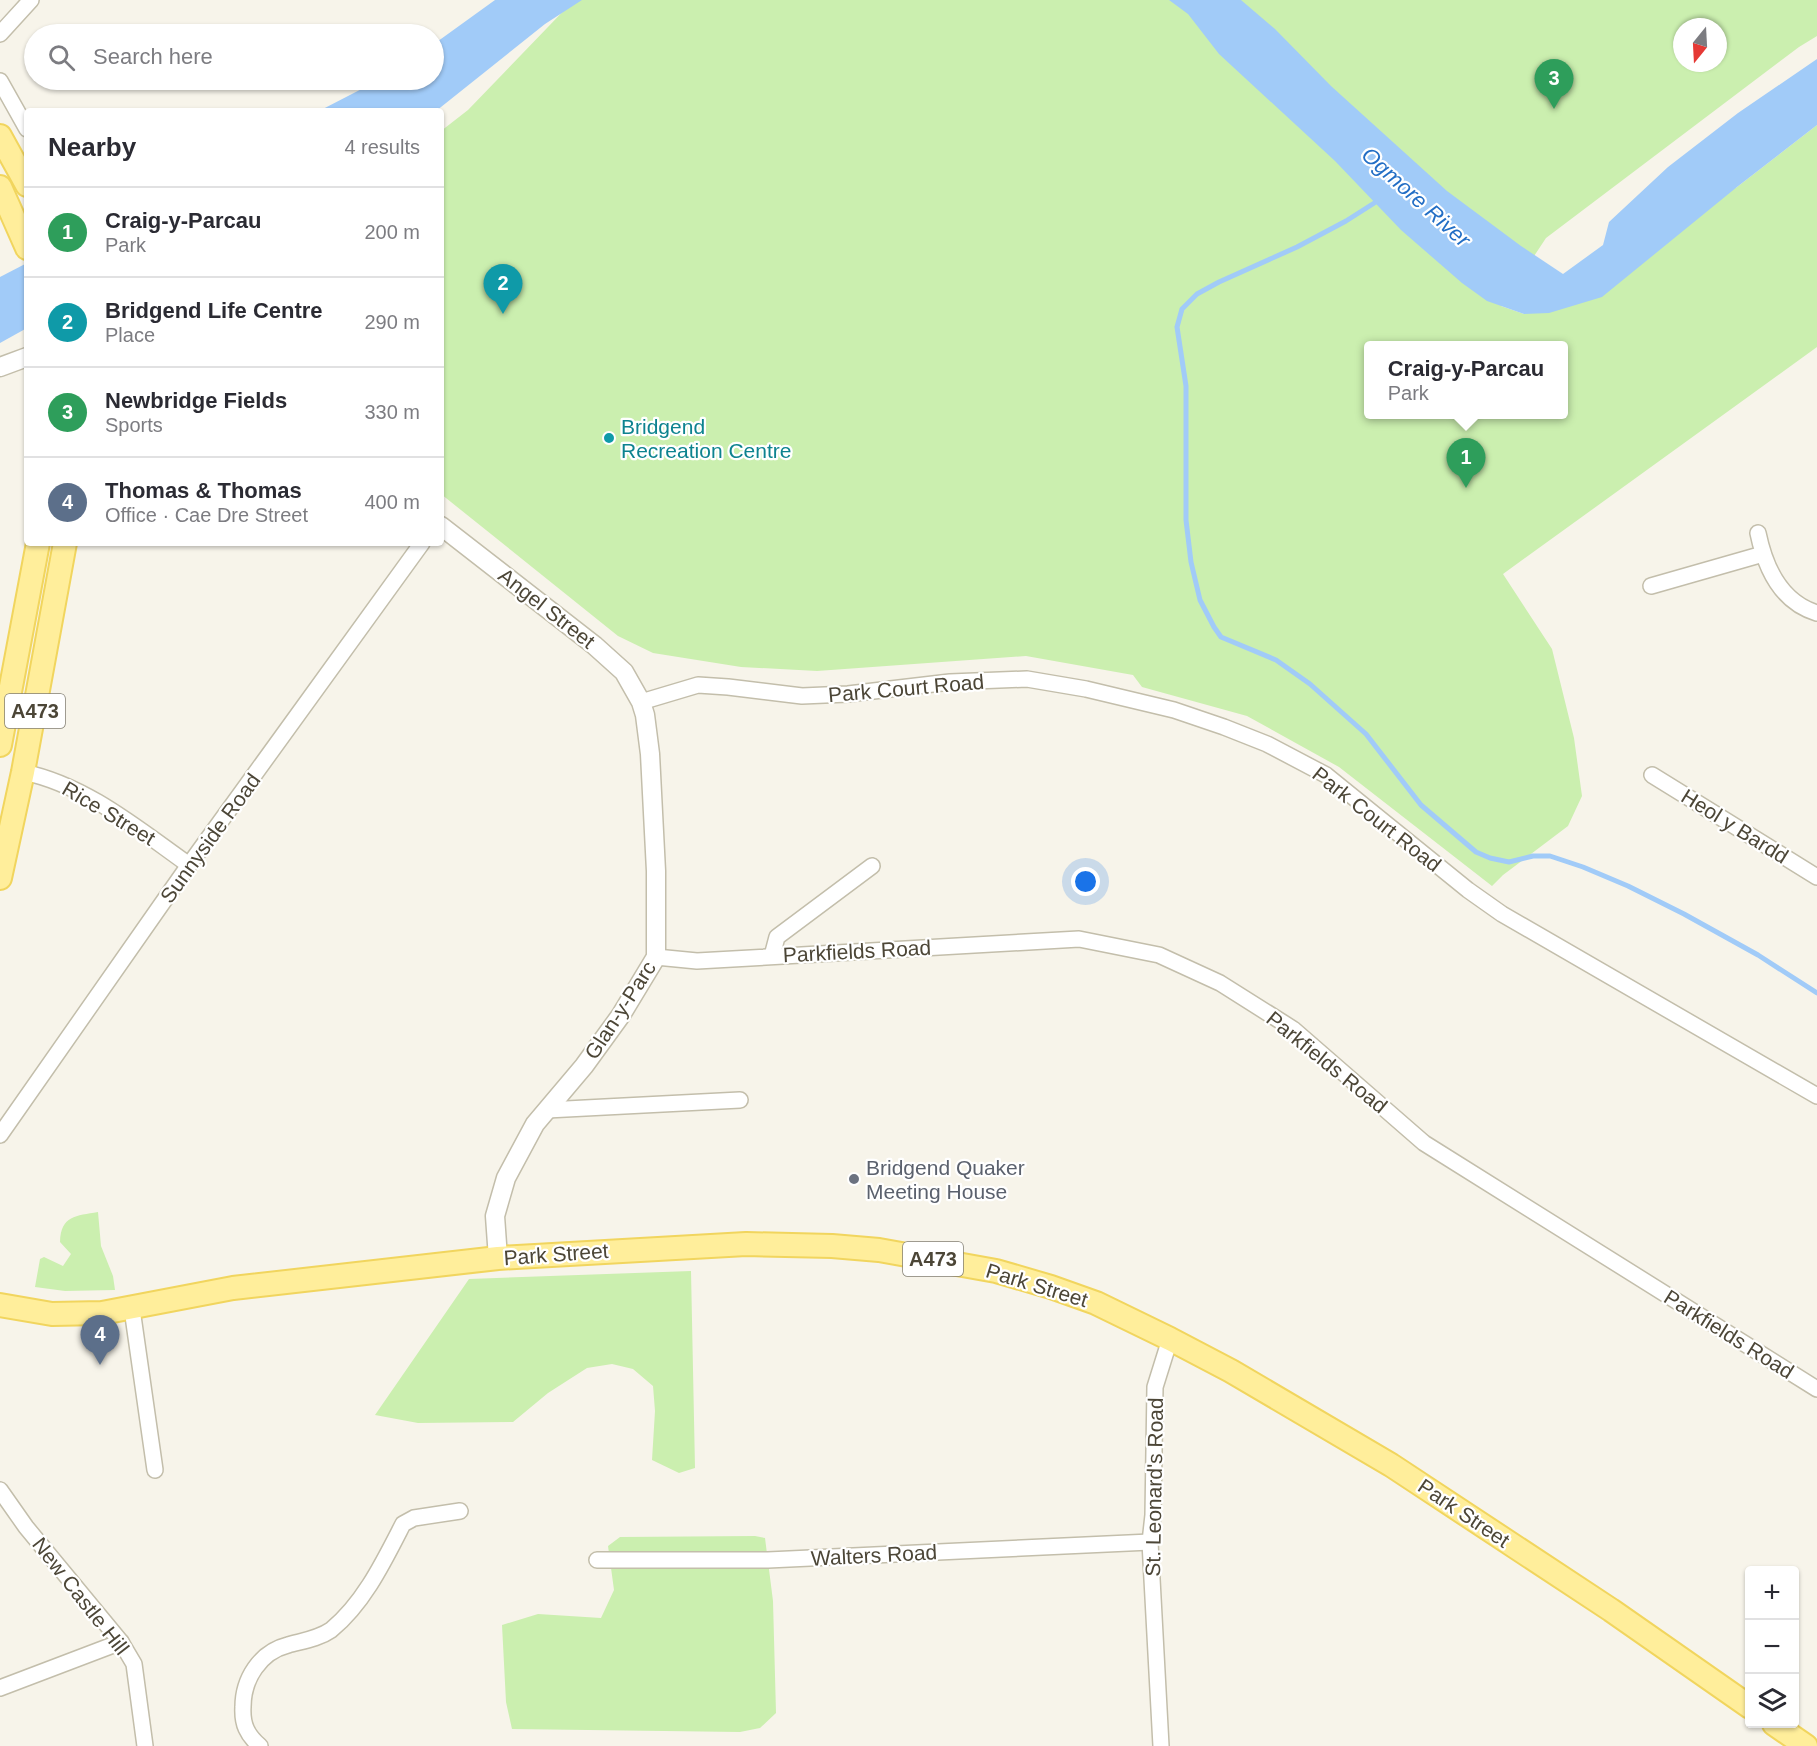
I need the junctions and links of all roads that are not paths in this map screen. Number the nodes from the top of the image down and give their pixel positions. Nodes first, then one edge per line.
1 (31, 0) edge
2 (0, 34) edge
3 (0, 81) edge
4 (24, 124) edge
5 (0, 136) edge
6 (24, 180) edge
7 (0, 187) edge
8 (24, 241) edge
9 (24, 358) edge
10 (0, 367) edge
11 (444, 528) edge
12 (1758, 533) dead end
13 (37, 546) edge
14 (64, 546) edge
15 (420, 546) edge
16 (1763, 554) junction
17 (1651, 586) dead end
18 (1817, 613) edge
19 (641, 702) junction
20 (0, 745) edge
21 (23, 772) junction
22 (1652, 775) dead end
23 (189, 866) junction
24 (872, 866) dead end
25 (1817, 877) edge
26 (0, 878) edge
27 (772, 956) junction
28 (656, 957) junction
29 (1817, 1096) edge
30 (740, 1100) dead end
31 (547, 1110) junction
32 (0, 1135) edge
33 (498, 1258) junction
34 (0, 1305) edge
35 (132, 1309) junction
36 (1170, 1339) junction
37 (1817, 1389) edge
38 (155, 1470) dead end
39 (0, 1490) edge
40 (460, 1511) dead end
41 (1150, 1542) junction
42 (597, 1560) dead end
43 (121, 1642) junction
44 (0, 1688) edge
45 (1745, 1704) edge
46 (1780, 1728) edge
47 (145, 1746) edge
48 (260, 1746) edge
49 (1161, 1746) edge
50 (1806, 1746) edge

1 - 2 street
3 - 4 street
5 - 6 main road
7 - 8 main road
9 - 10 street
11 - 19 street, Angel Street
12 - 16 street
13 - 20 main road, A473
14 - 21 main road, A473
15 - 23 street, Sunnyside Road
16 - 17 street
16 - 18 street
19 - 28 street, Glan-y-Parc
19 - 29 street, Park Court Road
21 - 23 street, Rice Street
21 - 26 main road, A473
22 - 25 street, Heol y Bardd
23 - 32 street, Sunnyside Road
24 - 27 street, Parkfields Road
27 - 28 street, Parkfields Road
27 - 37 street, Parkfields Road
28 - 31 street, Glan-y-Parc
30 - 31 street
31 - 33 street, Glan-y-Parc
33 - 35 main road, Park Street / A473
33 - 36 main road, Park Street / A473
34 - 35 main road, Park Street / A473
35 - 38 street
36 - 41 street, St. Leonard's Road
36 - 45 main road, Park Street / A473
39 - 43 street, New Castle Hill
40 - 48 street
41 - 42 street, Walters Road
41 - 49 street, St. Leonard's Road
43 - 44 street
43 - 47 street, New Castle Hill
46 - 50 main road

